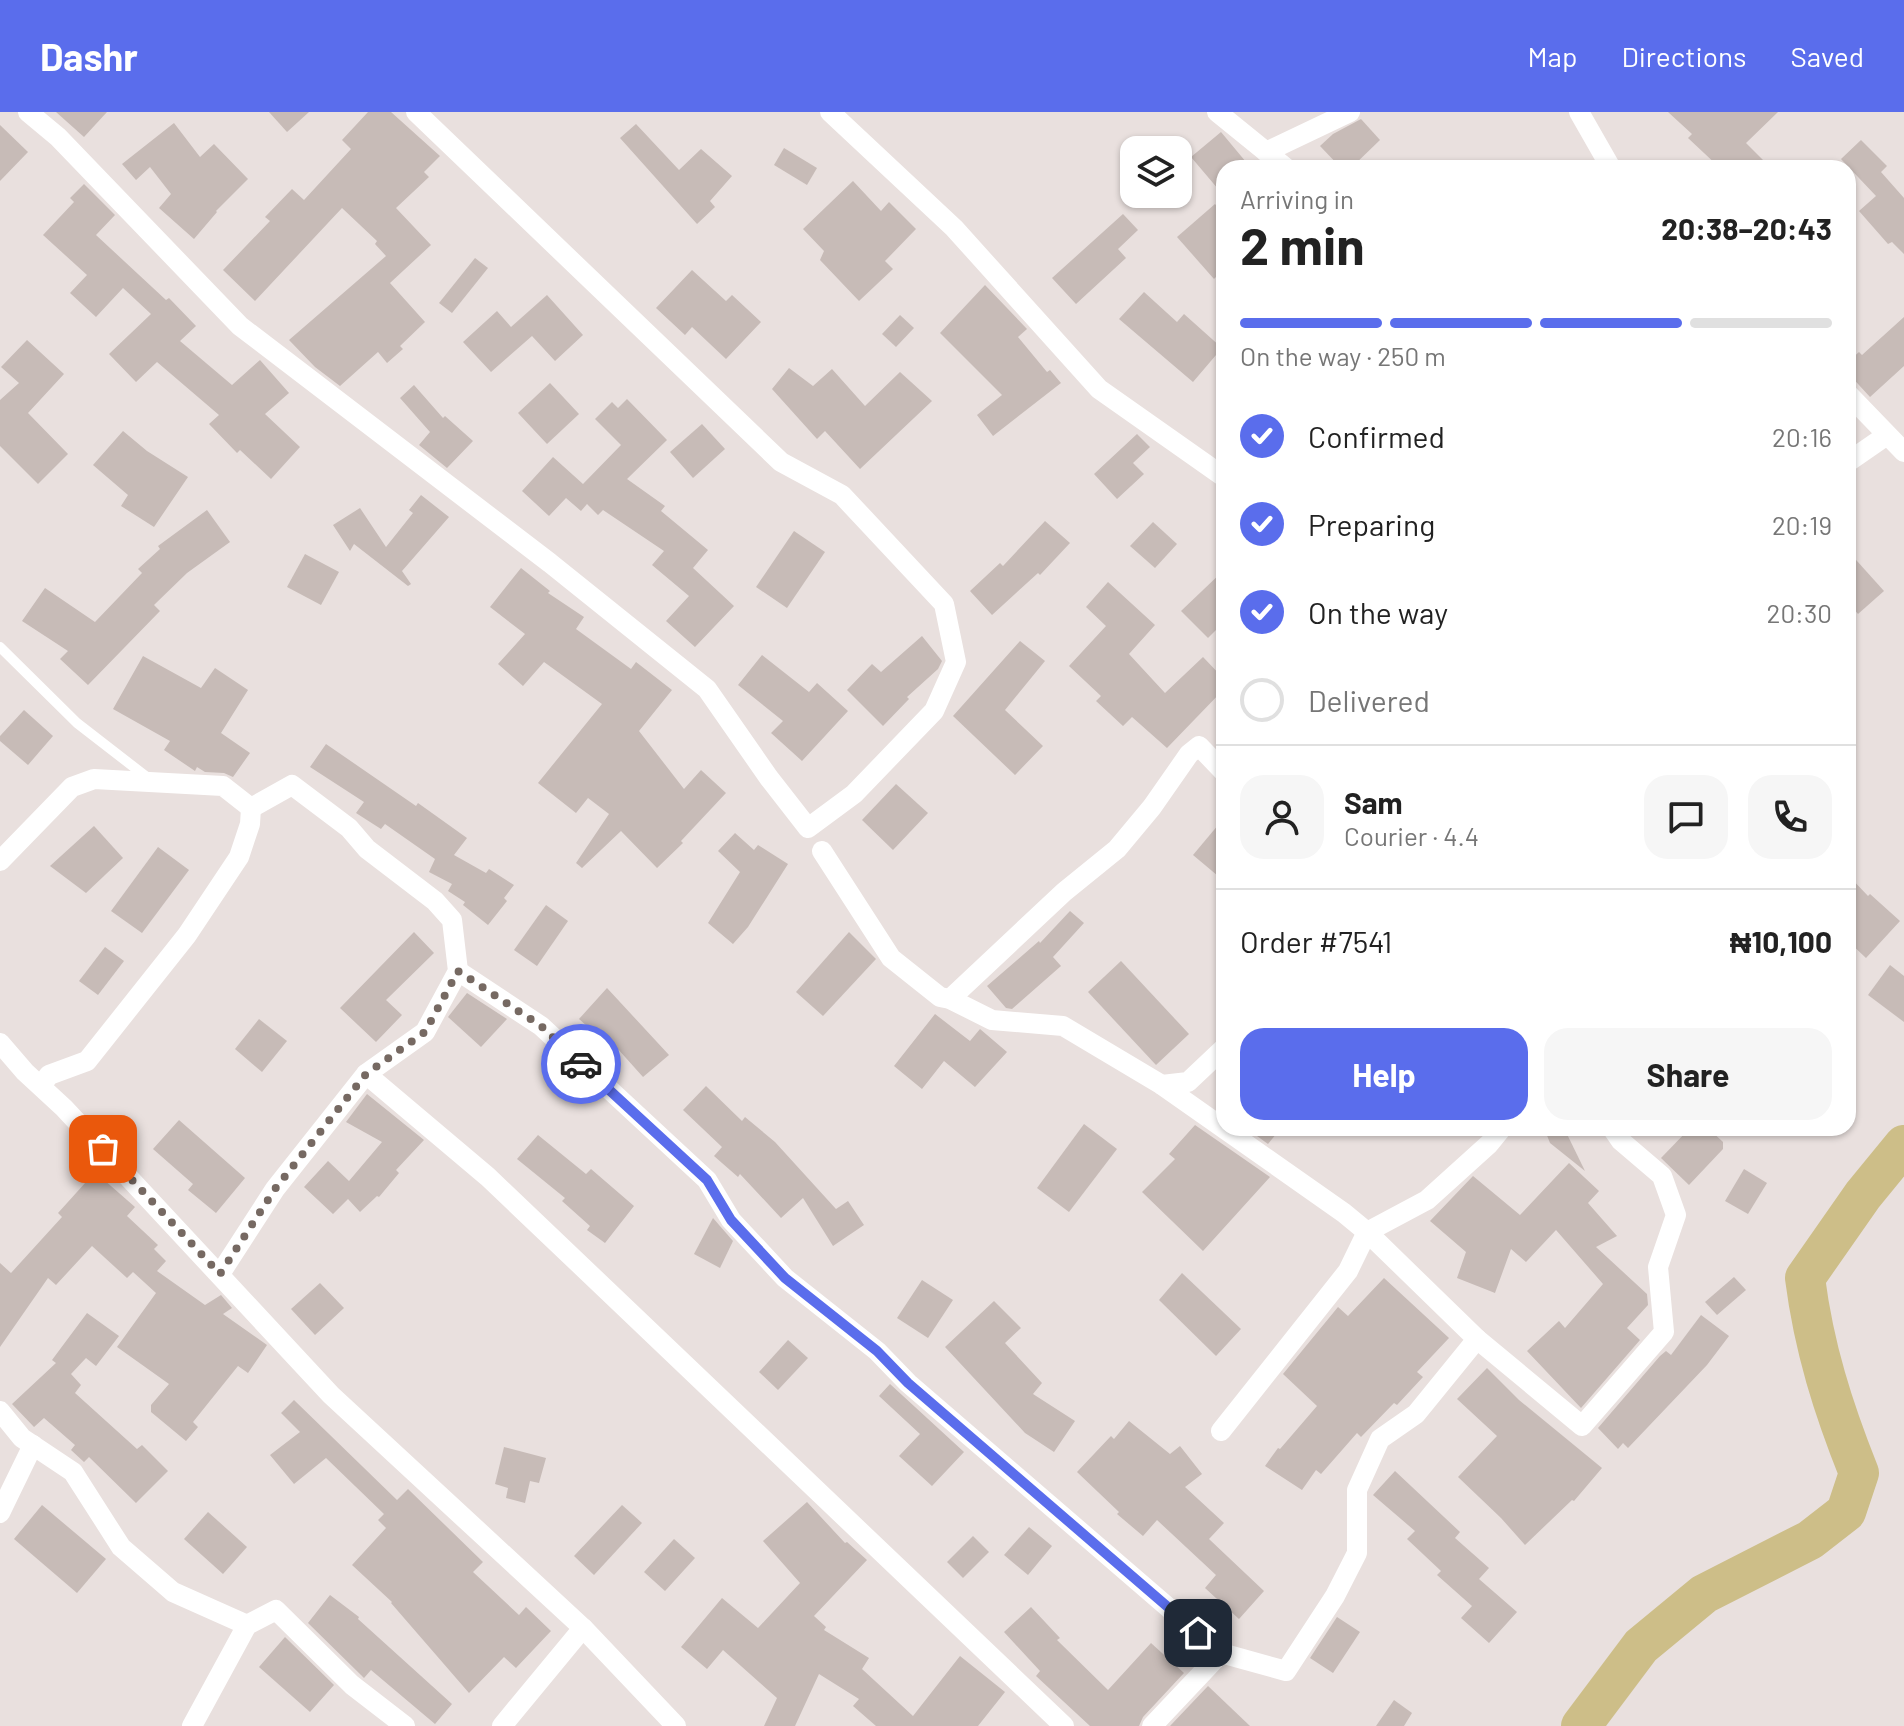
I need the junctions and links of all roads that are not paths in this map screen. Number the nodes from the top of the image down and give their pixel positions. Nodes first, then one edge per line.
1 (28, 112) edge
2 (416, 112) edge
3 (830, 112) edge
4 (1217, 112) edge
5 (1350, 112) edge
6 (1579, 112) edge
7 (1266, 152) junction
8 (1276, 160) edge
9 (1606, 160) edge
10 (1856, 402) edge
11 (1887, 435) junction
12 (1904, 452) edge
13 (1856, 456) edge
14 (1216, 471) edge
15 (0, 647) edge
16 (1216, 764) edge
17 (153, 781) junction
18 (251, 808) junction
19 (822, 851) dead end
20 (0, 861) edge
21 (458, 971) junction
22 (950, 999) junction
23 (0, 1043) edge
24 (1216, 1056) edge
25 (366, 1074) junction
26 (1162, 1085) junction
27 (41, 1086) junction
28 (1216, 1123) edge
29 (1235, 1136) edge
30 (1496, 1136) edge
31 (1618, 1136) edge
32 (1367, 1232) junction
33 (220, 1274) junction
34 (1477, 1339) junction
35 (0, 1411) edge
36 (1221, 1431) dead end
37 (33, 1445) junction
38 (0, 1513) edge
39 (247, 1625) junction
40 (583, 1628) junction
41 (1221, 1653) junction
42 (192, 1726) edge
43 (405, 1726) edge
44 (502, 1726) edge
45 (676, 1726) edge
46 (1064, 1726) edge
47 (1152, 1726) edge

1 - 2 street
3 - 14 street
4 - 7 street
5 - 7 street
6 - 9 street
7 - 8 street
10 - 11 street
11 - 12 street
11 - 13 street
15 - 17 lane
16 - 22 street
17 - 18 street
17 - 20 street
18 - 21 street
18 - 27 street
19 - 22 street
21 - 25 street
21 - 41 street
22 - 26 street
23 - 27 street
24 - 26 street
25 - 33 street
25 - 46 street
26 - 28 street
27 - 33 street
29 - 32 street
30 - 32 street
31 - 34 street
32 - 34 street
32 - 36 street
33 - 40 street
34 - 41 street
35 - 37 street
37 - 38 street
37 - 39 street
39 - 42 street
39 - 43 street
40 - 44 street
40 - 45 street
41 - 47 street

